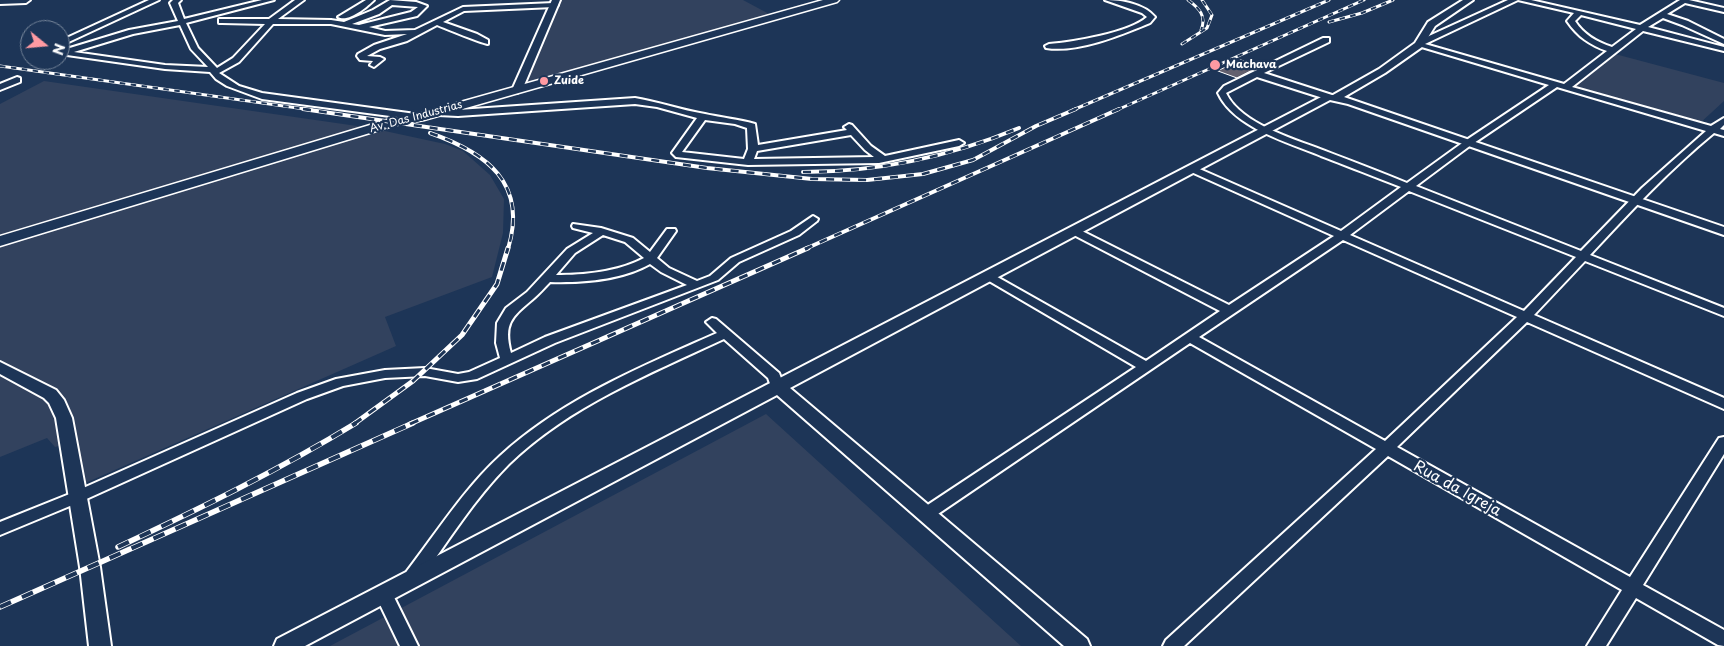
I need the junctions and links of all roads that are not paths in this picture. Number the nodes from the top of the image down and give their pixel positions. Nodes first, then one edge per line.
1 (26, 0) edge
2 (155, 0) edge
3 (177, 0) edge
4 (270, 0) edge
5 (300, 0) edge
6 (370, 0) edge
7 (834, 0) edge
8 (1109, 0) edge
9 (1469, 0) edge
10 (1514, 0) edge
11 (1521, 0) edge
12 (1685, 0) edge
13 (0, 1) edge
14 (393, 2) edge
15 (555, 3) edge
16 (1724, 10) edge
17 (1579, 12) junction
18 (1662, 16) junction
19 (222, 21) dead end
20 (183, 22) junction
21 (270, 22) junction
22 (330, 22) junction
23 (438, 22) junction
24 (345, 24) junction
25 (358, 28) junction
26 (1640, 28) junction
27 (418, 32) junction
28 (70, 39) edge
29 (1326, 40) dead end
30 (485, 42) dead end
31 (1724, 42) edge
32 (1420, 44) junction
33 (1050, 46) dead end
34 (1724, 49) edge
35 (1613, 50) junction
36 (70, 51) edge
37 (70, 54) edge
38 (374, 65) dead end
39 (214, 71) junction
40 (1257, 74) junction
41 (17, 80) dead end
42 (0, 87) edge
43 (1560, 87) junction
44 (517, 90) junction
45 (1332, 97) junction
46 (438, 112) junction
47 (420, 117) junction
48 (703, 117) junction
49 (1720, 128) edge
50 (1265, 130) junction
51 (958, 143) dead end
52 (1468, 143) junction
53 (753, 149) junction
54 (883, 159) junction
55 (748, 162) junction
56 (1192, 169) junction
57 (1408, 188) junction
58 (1635, 199) junction
59 (813, 219) dead end
60 (577, 226) dead end
61 (601, 231) junction
62 (671, 231) dead end
63 (1074, 231) junction
64 (1724, 231) edge
65 (1341, 236) junction
66 (0, 241) edge
67 (1584, 256) junction
68 (651, 259) junction
69 (988, 276) junction
70 (547, 278) junction
71 (698, 285) junction
72 (1230, 311) junction
73 (1724, 312) edge
74 (1524, 317) junction
75 (712, 322) dead end
76 (724, 334) junction
77 (1191, 338) junction
78 (508, 361) junction
79 (1144, 366) junction
80 (0, 367) edge
81 (777, 386) junction
82 (1724, 404) edge
83 (1724, 442) edge
84 (1384, 448) junction
85 (77, 497) junction
86 (926, 514) junction
87 (0, 528) edge
88 (411, 579) junction
89 (1632, 588) junction
90 (384, 594) junction
91 (1724, 639) edge
92 (100, 646) edge
93 (285, 646) edge
94 (409, 646) edge
95 (1079, 646) edge
96 (1172, 646) edge
97 (1596, 646) edge

1 - 13 street
2 - 28 street
3 - 20 street
4 - 20 street
5 - 21 street
6 - 22 street
7 - 44 main road, Av. Das Industrias
8 - 33 street
9 - 32 street
10 - 32 street
11 - 17 street
12 - 16 street
12 - 18 street
14 - 24 street
14 - 25 street
15 - 23 street
15 - 44 street
17 - 26 street
17 - 35 street
18 - 26 street
18 - 31 street
19 - 21 street
20 - 36 street
20 - 39 street
21 - 22 street
21 - 39 street
22 - 24 street
23 - 27 street
23 - 30 street
24 - 25 street
25 - 27 street
26 - 34 street
26 - 35 street
27 - 38 street
29 - 40 street
32 - 43 street
32 - 45 street
35 - 43 street
37 - 39 street
39 - 47 street
40 - 45 street
40 - 50 street
41 - 42 street
43 - 49 street
43 - 52 street
44 - 46 main road, Av. Das Industrias
45 - 50 street
45 - 52 street
46 - 47 main road, Av. Das Industrias
46 - 48 street
47 - 66 main road, Av. Das Industrias
48 - 53 street
48 - 55 street
49 - 58 street
50 - 56 street
50 - 57 street
51 - 54 street
52 - 57 street
52 - 58 street
53 - 54 street
53 - 55 street
54 - 55 street
56 - 63 street
56 - 65 street
57 - 65 street
57 - 67 street
58 - 64 street
58 - 67 street
59 - 71 street
60 - 61 street
61 - 68 street
61 - 70 street
62 - 68 street
63 - 69 street
63 - 72 street
65 - 72 street
65 - 74 street
67 - 73 street
67 - 74 street
68 - 70 street
68 - 71 street
69 - 79 street
69 - 81 street
70 - 78 street
71 - 78 street
72 - 77 street
74 - 82 street
74 - 84 street
75 - 76 street
76 - 81 street
76 - 88 street
77 - 79 street
77 - 84 street, Rua da Igreja
78 - 85 street
79 - 86 street
80 - 85 street
81 - 86 street
81 - 88 street
83 - 89 street
84 - 89 street, Rua da Igreja
84 - 96 street
85 - 87 street
85 - 92 street
86 - 95 street
88 - 90 street
89 - 91 street, Rua da Igreja
89 - 97 street
90 - 93 street
90 - 94 street

